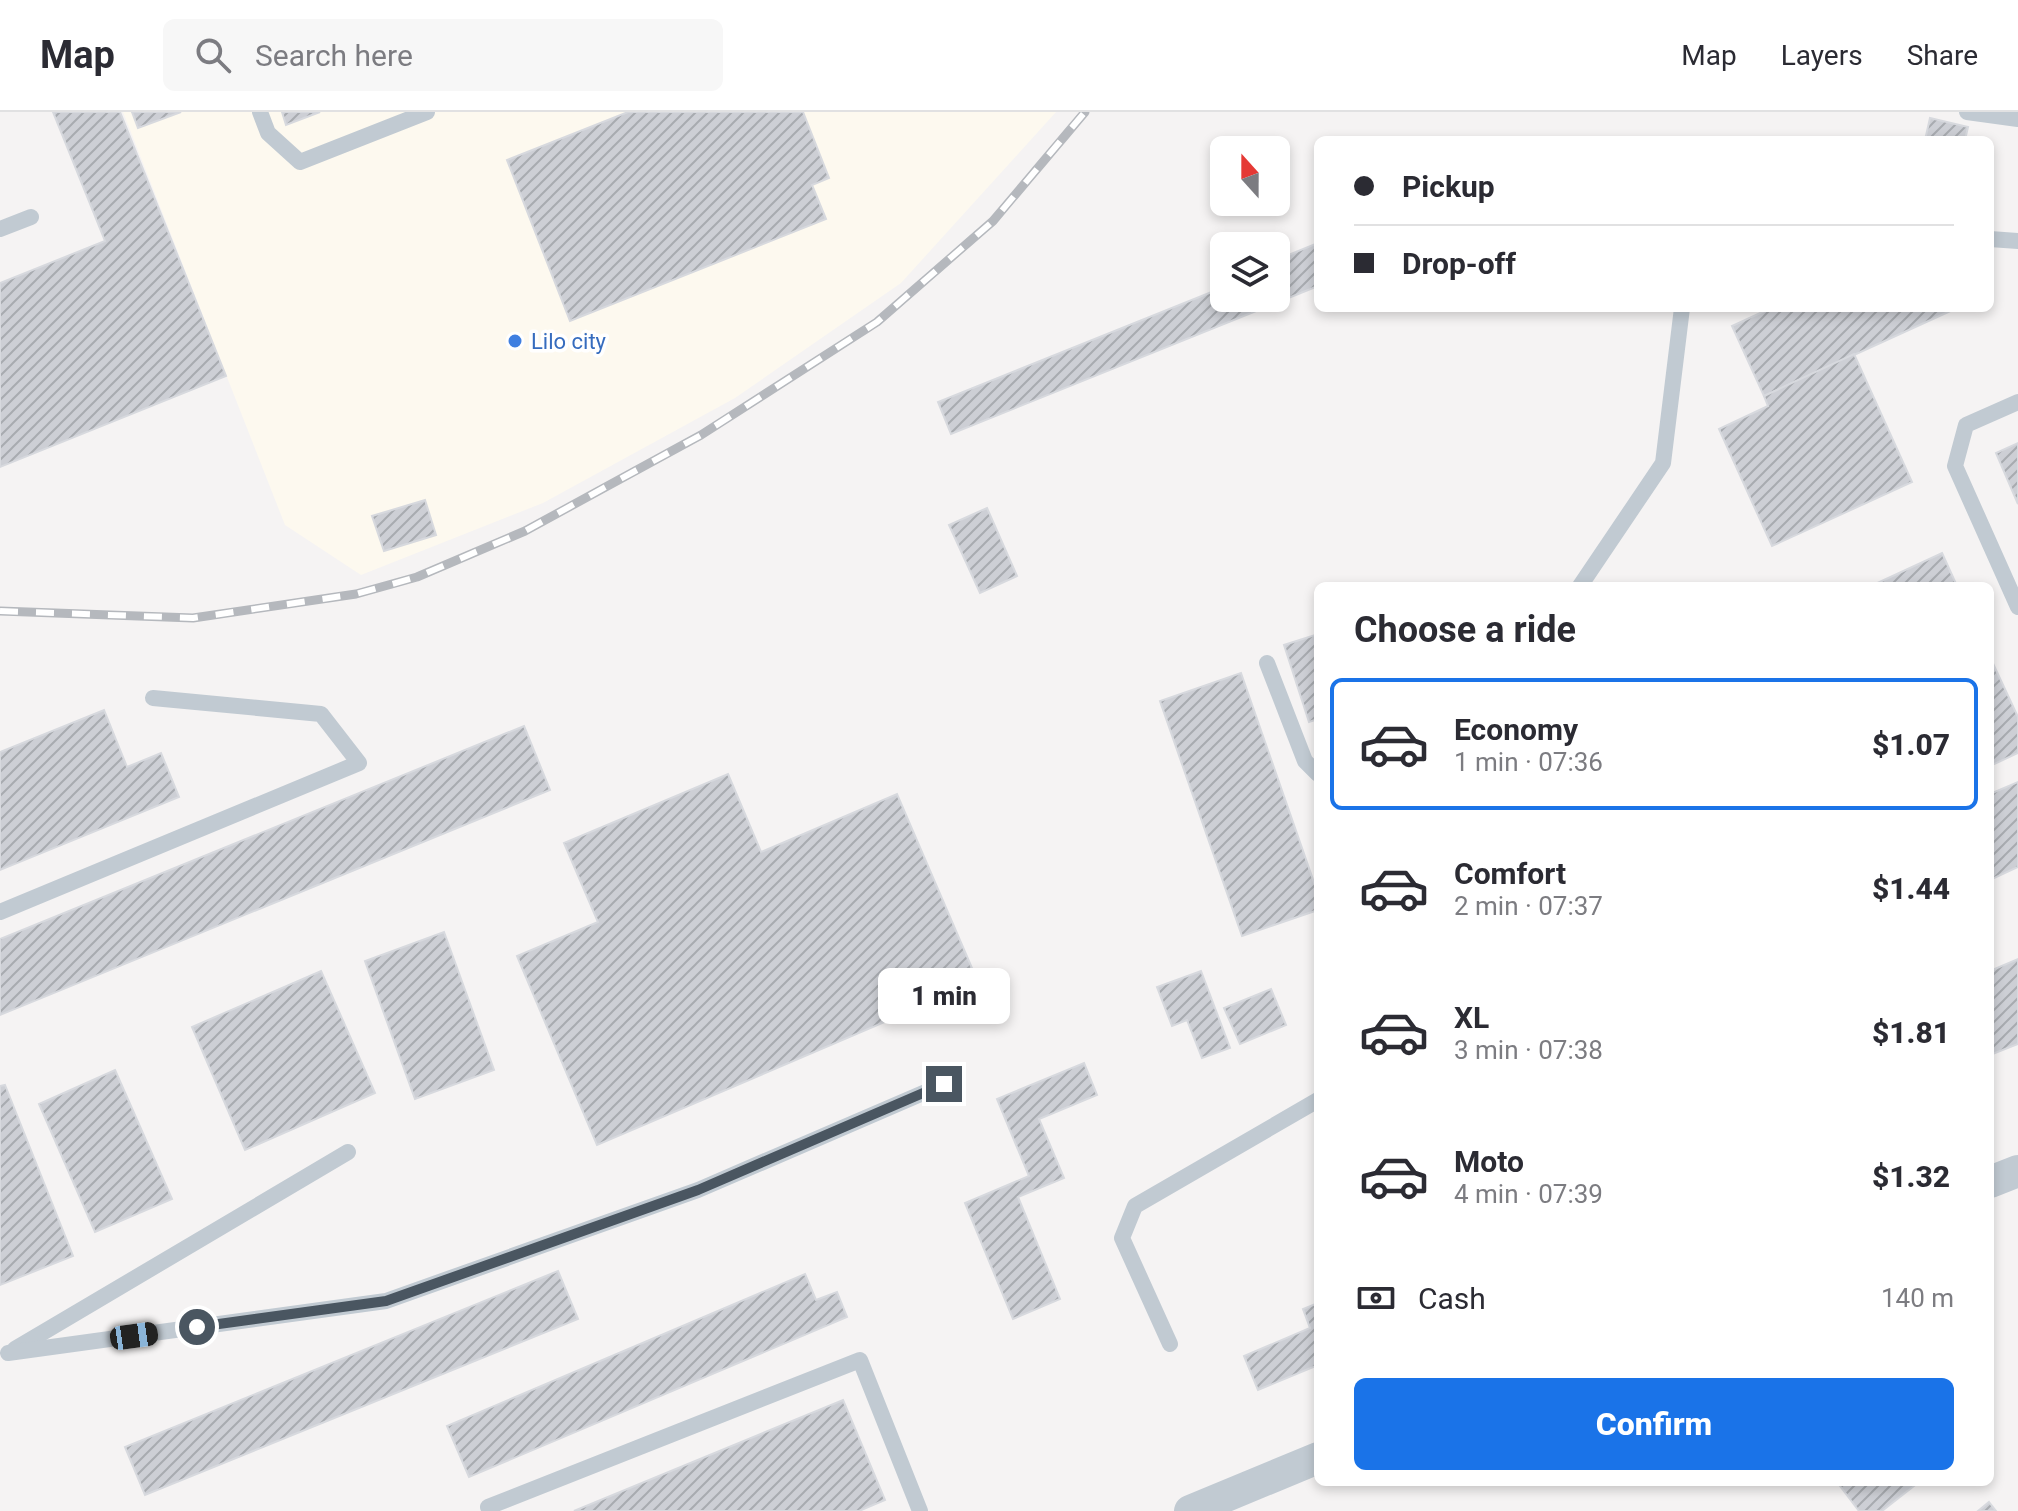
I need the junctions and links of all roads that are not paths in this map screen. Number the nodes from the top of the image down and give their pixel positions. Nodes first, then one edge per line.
1 (260, 112) edge
2 (427, 112) edge
3 (1967, 112) edge
4 (2018, 119) edge
5 (31, 217) dead end
6 (0, 229) edge
7 (1994, 239) edge
8 (2018, 241) edge
9 (1682, 312) edge
10 (2018, 402) edge
11 (1583, 582) edge
12 (2018, 607) edge
13 (1267, 663) dead end
14 (153, 698) dead end
15 (1314, 770) edge
16 (0, 912) edge
17 (944, 1084) dead end
18 (1314, 1102) edge
19 (348, 1152) dead end
20 (2018, 1171) edge
21 (1994, 1180) edge
22 (1170, 1344) dead end
23 (4, 1353) edge
24 (1314, 1460) edge
25 (488, 1507) dead end
26 (920, 1511) edge
27 (1190, 1511) edge

1 - 2 lane
3 - 4 lane
5 - 6 lane
7 - 8 lane
9 - 11 lane
10 - 12 lane
13 - 15 lane
14 - 16 lane
17 - 23 lane
18 - 22 lane
19 - 23 lane
20 - 21 street
24 - 27 street
25 - 26 lane

